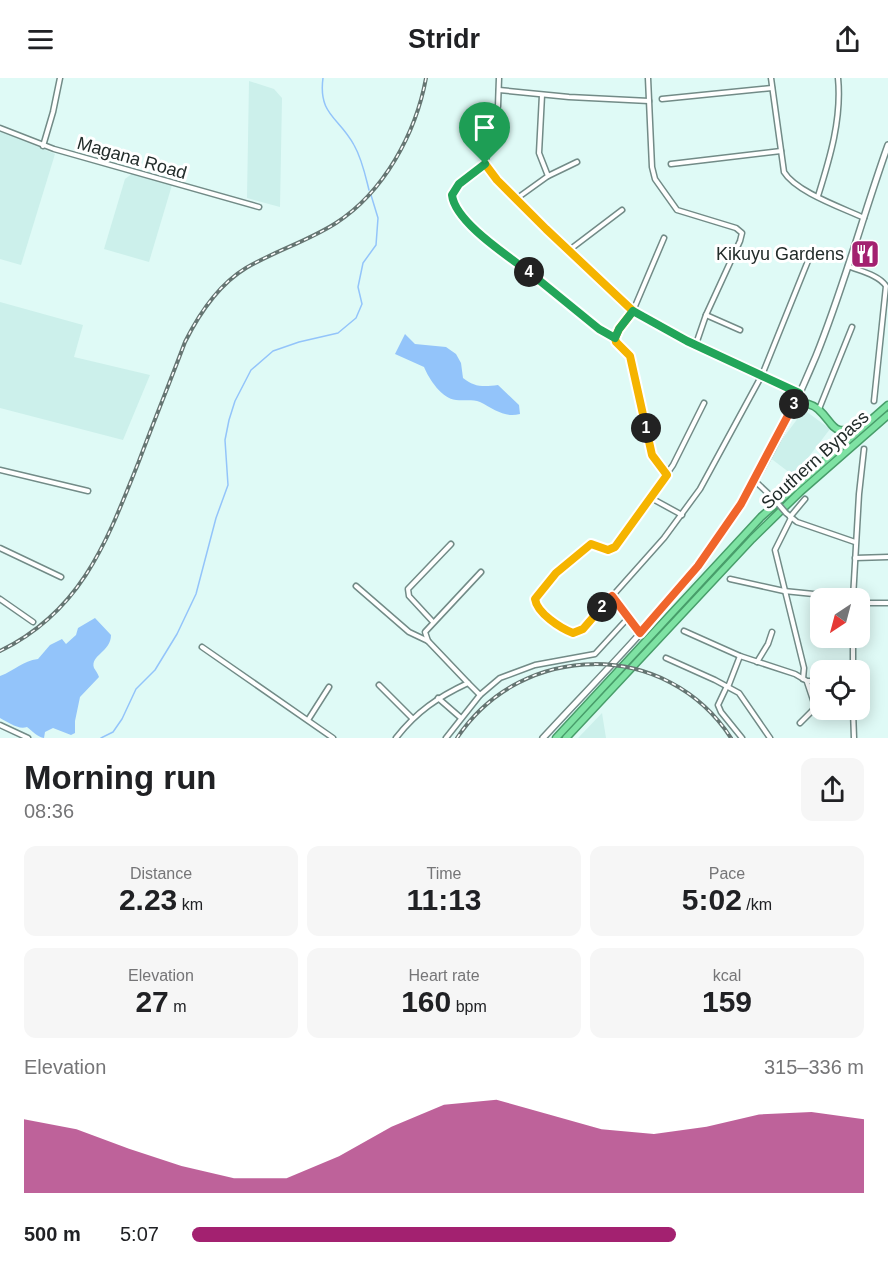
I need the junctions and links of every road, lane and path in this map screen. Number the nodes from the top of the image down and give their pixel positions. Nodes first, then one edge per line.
1 (60, 78) edge
2 (499, 78) edge
3 (648, 78) edge
4 (771, 78) edge
5 (838, 78) edge
6 (772, 88) junction
7 (499, 90) junction
8 (542, 95) junction
9 (662, 99) dead end
10 (649, 101) junction
11 (0, 128) edge
12 (888, 145) edge
13 (43, 146) junction
14 (781, 151) junction
15 (577, 162) dead end
16 (485, 164) junction
17 (671, 164) dead end
18 (548, 176) junction
19 (818, 196) junction
20 (516, 199) junction
21 (259, 207) dead end
22 (622, 210) dead end
23 (864, 218) junction
24 (664, 238) dead end
25 (568, 251) junction
26 (812, 251) dead end
27 (847, 266) junction
28 (633, 311) junction
29 (706, 315) junction
30 (852, 327) dead end
31 (740, 330) dead end
32 (615, 338) junction
33 (696, 344) junction
34 (762, 375) junction
35 (799, 393) junction
36 (874, 401) dead end
37 (795, 402) junction
38 (704, 404) dead end
39 (888, 405) edge
40 (819, 410) junction
41 (888, 415) edge
42 (864, 425) junction
43 (864, 449) dead end
44 (0, 470) edge
45 (667, 475) junction
46 (755, 480) junction
47 (88, 491) dead end
48 (651, 498) junction
49 (805, 499) dead end
50 (682, 515) junction
51 (791, 518) junction
52 (855, 542) junction
53 (451, 544) dead end
54 (0, 548) edge
55 (888, 557) edge
56 (855, 558) junction
57 (481, 572) dead end
58 (61, 577) dead end
59 (730, 579) dead end
60 (356, 586) dead end
61 (854, 588) edge
62 (784, 591) junction
63 (810, 594) edge
64 (612, 596) junction
65 (0, 599) edge
66 (870, 603) edge
67 (888, 603) edge
68 (628, 618) junction
69 (33, 622) dead end
70 (433, 622) junction
71 (684, 631) dead end
72 (772, 632) dead end
73 (640, 633) junction
74 (429, 641) junction
75 (202, 647) dead end
76 (740, 656) junction
77 (666, 658) dead end
78 (757, 662) junction
79 (805, 680) junction
80 (810, 680) edge
81 (468, 683) junction
82 (379, 685) dead end
83 (728, 686) junction
84 (329, 687) dead end
85 (480, 695) junction
86 (438, 698) junction
87 (412, 718) junction
88 (461, 718) junction
89 (308, 720) junction
90 (853, 720) edge
91 (800, 723) dead end
92 (0, 725) edge
93 (28, 738) edge
94 (333, 738) edge
95 (396, 738) edge
96 (446, 738) edge
97 (543, 738) edge
98 (556, 738) edge
99 (566, 738) edge
100 (742, 738) edge
101 (770, 738) edge
102 (854, 738) edge

1 - 13 street
2 - 7 street
3 - 10 street
4 - 6 street
5 - 19 street
6 - 9 street
6 - 14 street
7 - 8 street
7 - 16 street
8 - 10 street
8 - 18 street
10 - 29 street
11 - 13 street, Magana Road
12 - 23 main road
13 - 21 street, Magana Road
14 - 17 street
14 - 19 street
15 - 18 street
16 - 20 street
16 - 32 street
18 - 20 street
19 - 23 street
20 - 25 street
22 - 25 street
23 - 27 main road
24 - 28 street
25 - 28 street
26 - 34 street
27 - 35 main road
27 - 36 street
28 - 32 street
28 - 33 street
29 - 31 street
29 - 33 street
30 - 40 street
32 - 45 street
33 - 34 street
34 - 35 street
34 - 50 street
35 - 37 main road
37 - 40 highway
37 - 46 main road
38 - 45 street
39 - 42 highway, Southern Bypass
40 - 42 highway
41 - 99 highway, Southern Bypass
42 - 98 highway, Southern Bypass
43 - 52 street
44 - 47 street
45 - 48 street
46 - 51 street, bridge
46 - 73 main road
48 - 50 street
48 - 64 street
49 - 51 street
50 - 64 street
51 - 52 street
51 - 62 street
52 - 56 street
53 - 70 street
54 - 58 street
55 - 56 street
56 - 61 street
57 - 70 street
59 - 62 street
60 - 74 street
62 - 63 street
62 - 79 street
64 - 68 street
65 - 69 street
66 - 67 street
68 - 73 street
68 - 85 street
70 - 74 street
71 - 76 street
72 - 78 street
73 - 97 main road
74 - 81 street
75 - 89 street
76 - 78 street
76 - 83 street
77 - 83 street
78 - 79 street
79 - 80 street
79 - 91 street
81 - 85 street
81 - 86 street
82 - 87 street
83 - 100 street
83 - 101 street
84 - 89 street
85 - 88 street
86 - 87 street
86 - 88 street
87 - 95 street
88 - 96 street
89 - 94 street
90 - 102 street
92 - 93 street

